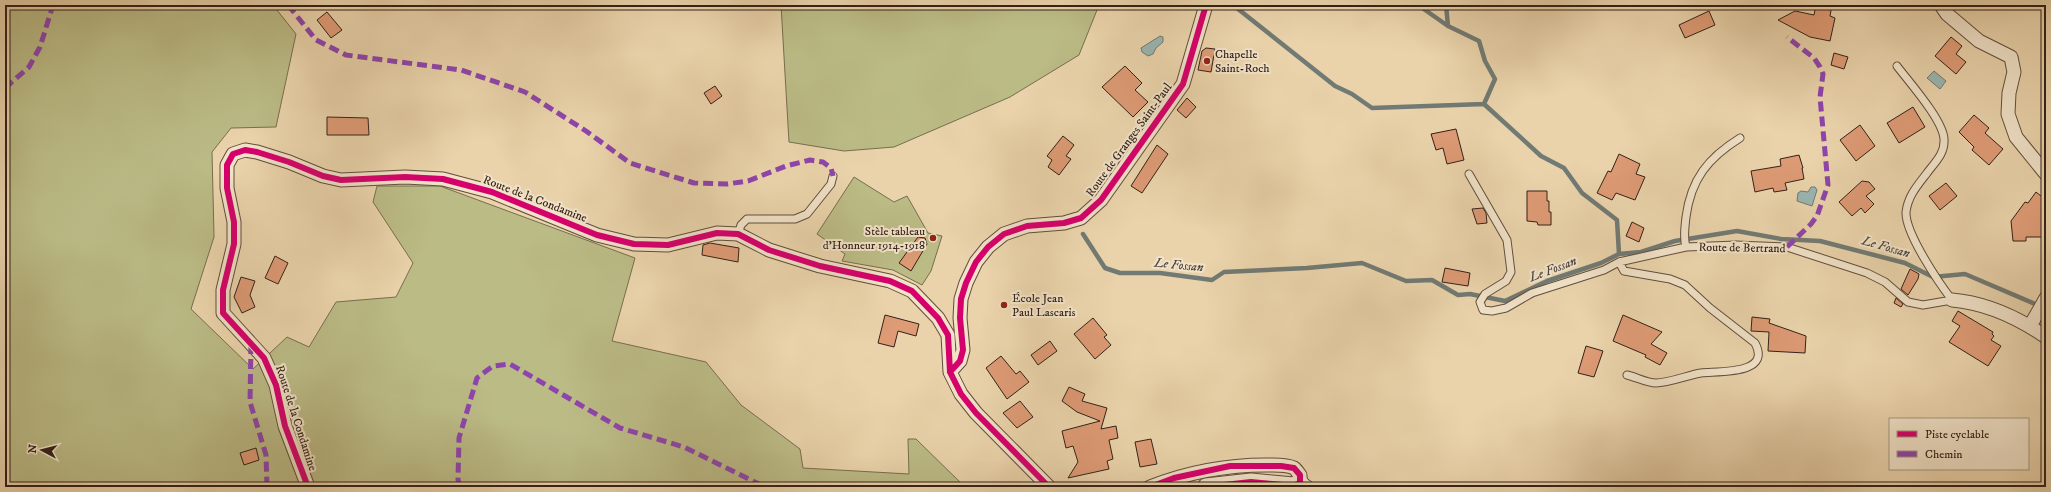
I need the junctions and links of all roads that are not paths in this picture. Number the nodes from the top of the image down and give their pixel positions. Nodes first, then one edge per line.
1 (1206, 5) edge
2 (1940, 5) edge
3 (1897, 66) dead end
4 (1740, 138) dead end
5 (1469, 174) dead end
6 (2046, 174) edge
7 (833, 176) dead end
8 (738, 234) junction
9 (1686, 247) junction
10 (1619, 262) junction
11 (2046, 298) edge
12 (1952, 300) junction
13 (2030, 326) junction
14 (2046, 337) edge
15 (950, 372) junction
16 (1627, 375) dead end
17 (1303, 485) edge
18 (308, 487) edge
19 (1050, 487) edge
20 (1150, 487) edge
21 (1206, 487) edge

1 - 15 street, Route de Granges Saint-Paul
2 - 6 street
3 - 12 lane
4 - 9 lane
5 - 10 lane, Route de Bertrand
7 - 8 lane
8 - 15 street
8 - 18 street, Route de la Condamine
9 - 10 lane, Route de Bertrand
9 - 12 lane, Route de Bertrand
10 - 16 lane
11 - 13 street
12 - 13 street, Route de Bertrand
13 - 14 street, Route de Bertrand
15 - 19 street
17 - 20 street
17 - 21 street

